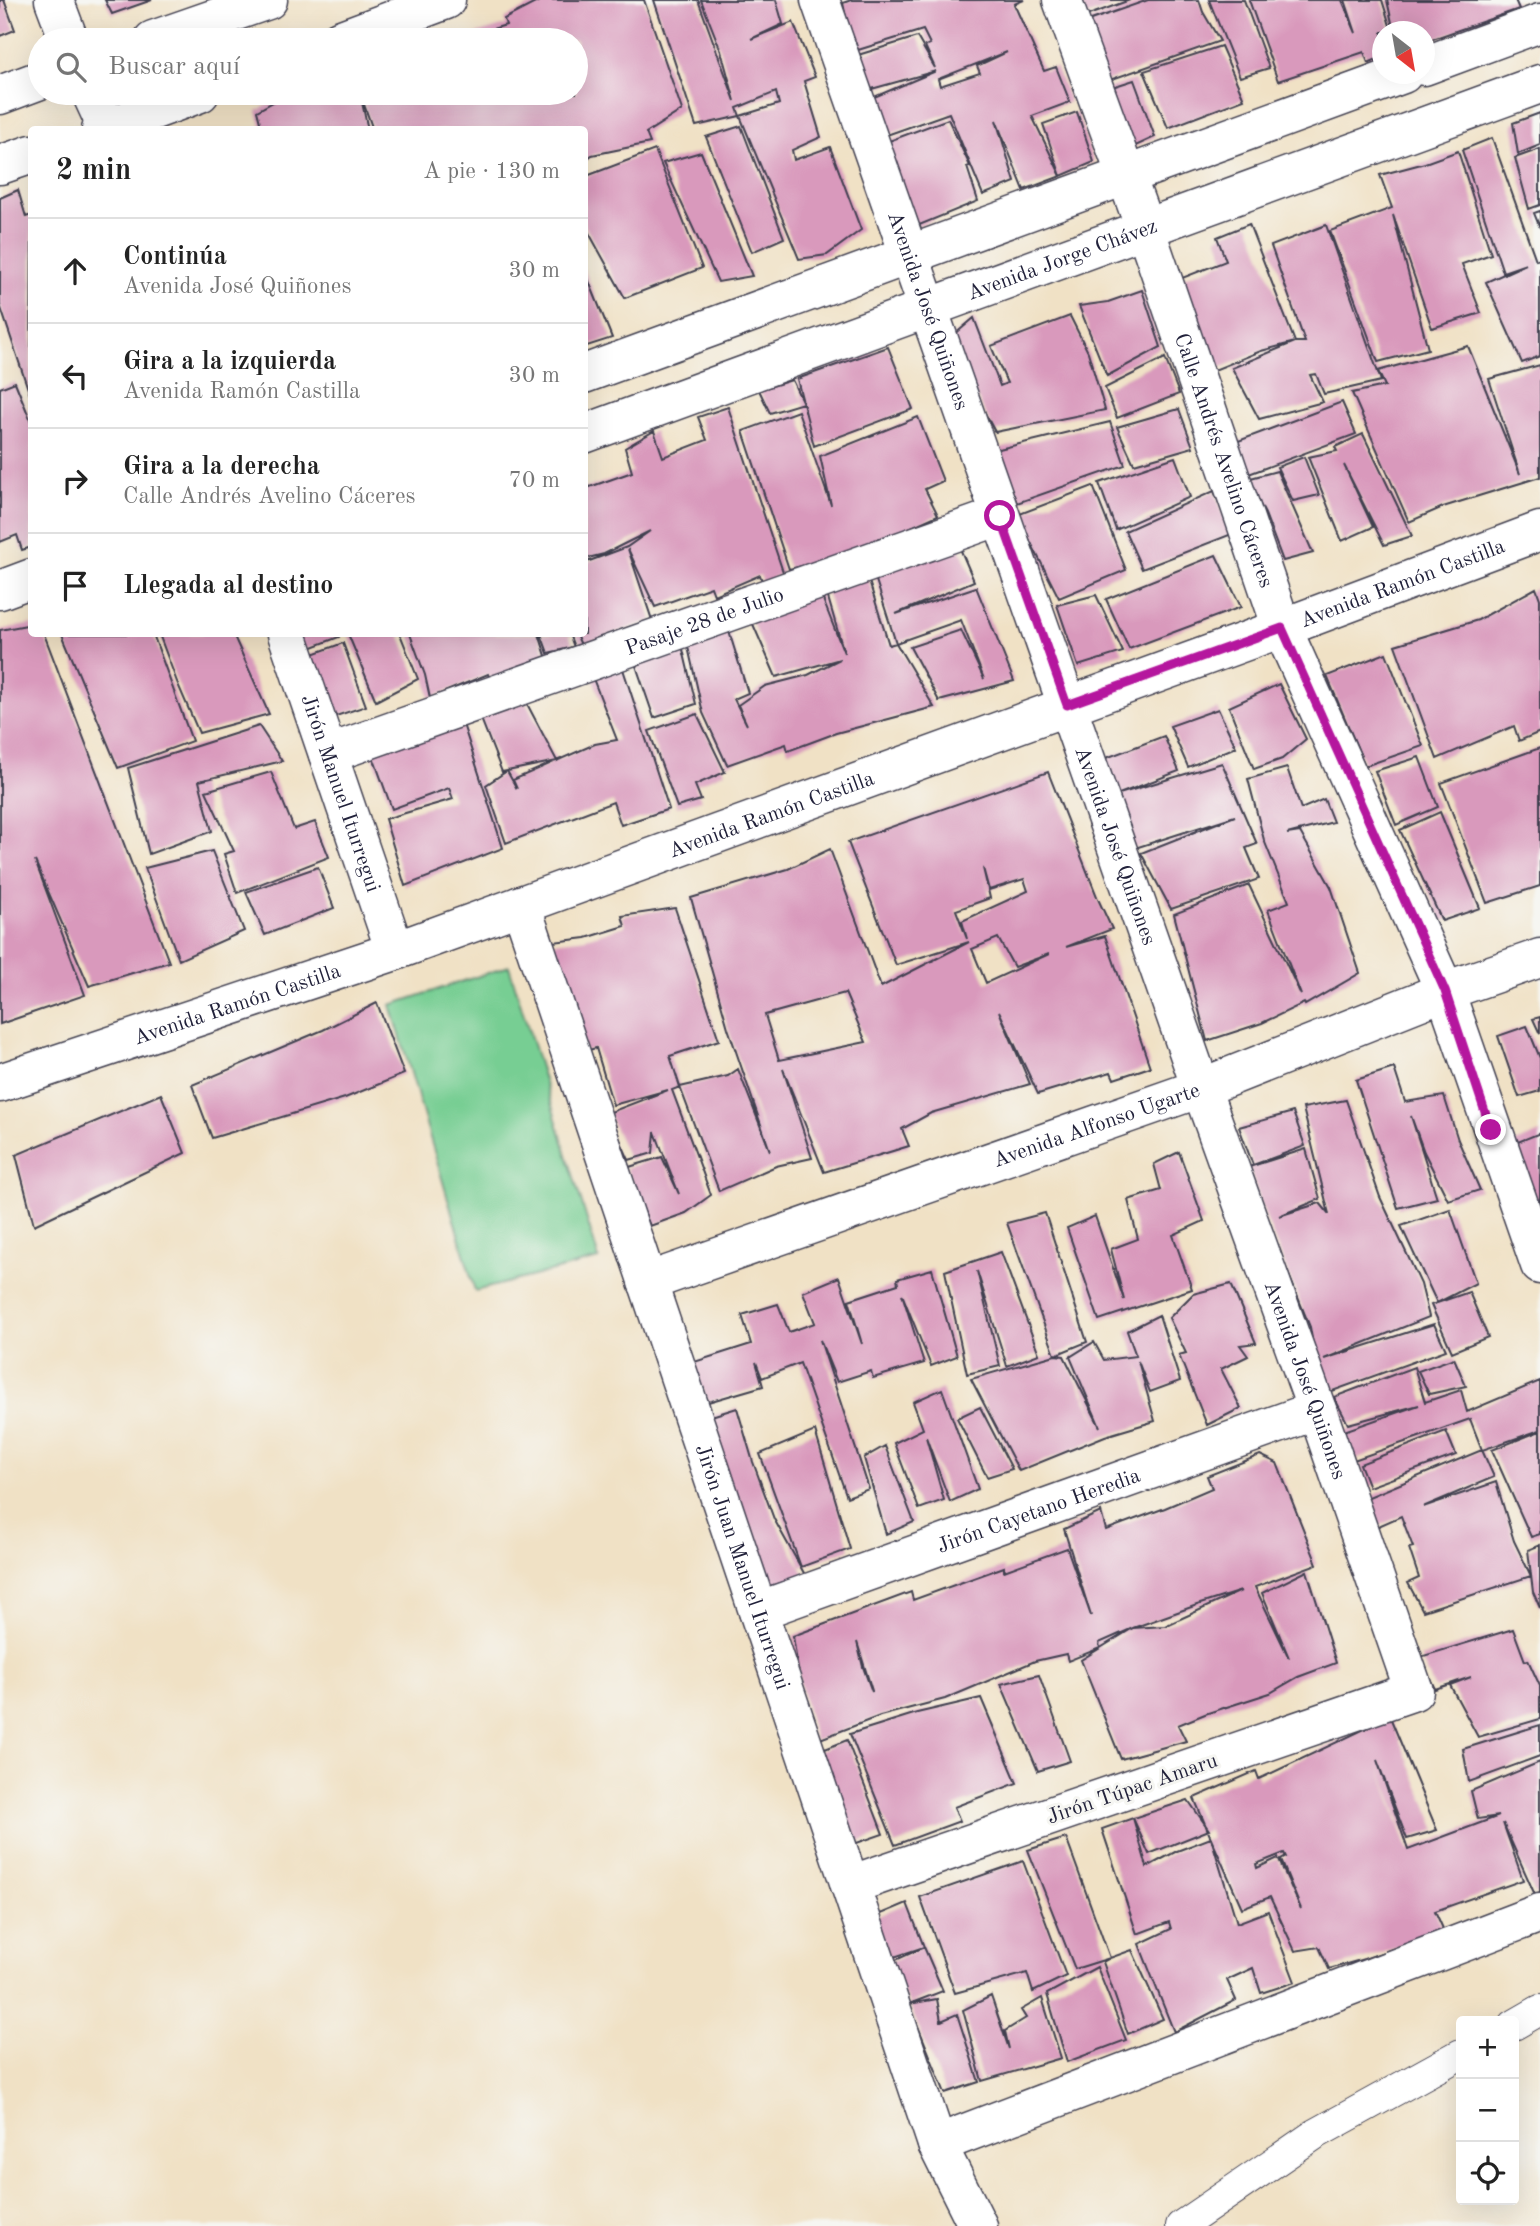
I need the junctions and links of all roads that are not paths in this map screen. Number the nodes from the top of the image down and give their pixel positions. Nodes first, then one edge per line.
1 (54, 0) edge
2 (268, 0) edge
3 (446, 0) edge
4 (820, 0) edge
5 (1062, 0) edge
6 (1540, 23) edge
7 (64, 28) edge
8 (188, 28) edge
9 (371, 28) edge
10 (1435, 61) edge
11 (28, 84) edge
12 (1375, 84) edge
13 (1540, 84) edge
14 (0, 95) edge
15 (96, 105) edge
16 (168, 105) edge
17 (104, 126) edge
18 (113, 126) edge
19 (28, 156) edge
20 (0, 166) edge
21 (1125, 175) junction
22 (1145, 228) junction
23 (909, 254) junction
24 (928, 308) junction
25 (588, 373) edge
26 (588, 433) edge
27 (1000, 516) junction
28 (1540, 531) edge
29 (28, 580) edge
30 (0, 590) edge
31 (1282, 628) junction
32 (288, 637) edge
33 (1067, 705) junction
34 (328, 754) junction
35 (521, 905) junction
36 (395, 951) junction
37 (1540, 958) edge
38 (1445, 991) junction
39 (0, 1083) edge
40 (1201, 1088) junction
41 (1540, 1265) edge
42 (647, 1282) junction
43 (1317, 1410) junction
44 (758, 1611) junction
45 (1414, 1691) joint
46 (850, 1885) junction
47 (1540, 1913) edge
48 (1540, 2010) edge
49 (1519, 2022) edge
50 (1456, 2057) edge
51 (937, 2144) junction
52 (978, 2226) edge
53 (1181, 2226) edge

1 - 7 street
2 - 8 street
3 - 9 street
4 - 23 street, Avenida José Quiñones
5 - 21 street, Calle Andrés Avelino Cáceres
6 - 10 street
11 - 14 street
12 - 21 street
13 - 22 street, Avenida Jorge Chávez
15 - 17 street
16 - 18 street
19 - 20 street
21 - 22 street, Calle Andrés Avelino Cáceres
21 - 23 street
22 - 24 street, Avenida Jorge Chávez
22 - 31 street, Calle Andrés Avelino Cáceres
23 - 24 street, Avenida José Quiñones
23 - 25 street
24 - 26 street, Avenida Jorge Chávez
24 - 27 street, Avenida José Quiñones
27 - 33 street, Avenida José Quiñones
27 - 34 street, Pasaje 28 de Julio
28 - 31 street, Avenida Ramón Castilla
29 - 30 street
31 - 33 street, Avenida Ramón Castilla
31 - 38 street, Calle Andrés Avelino Cáceres
32 - 34 street, Jirón Manuel Iturregui
33 - 35 street, Avenida Ramón Castilla
33 - 40 street, Avenida José Quiñones
34 - 36 street, Jirón Manuel Iturregui
35 - 36 street, Avenida Ramón Castilla
35 - 42 street, Jirón Juan Manuel Iturregui
36 - 39 street, Avenida Ramón Castilla
37 - 38 street, Avenida Alfonso Ugarte
38 - 40 street, Avenida Alfonso Ugarte
38 - 41 street, Calle Andrés Avelino Cáceres
40 - 42 street, Avenida Alfonso Ugarte
40 - 43 street, Avenida José Quiñones
42 - 44 street, Jirón Juan Manuel Iturregui
43 - 44 street, Jirón Cayetano Heredia
43 - 45 street, Avenida José Quiñones
44 - 46 street, Jirón Juan Manuel Iturregui
45 - 46 street, Jirón Túpac Amaru
46 - 51 street, Jirón Juan Manuel Iturregui
47 - 51 street
48 - 49 lane
50 - 53 lane
51 - 52 street, Jirón Juan Manuel Iturregui

